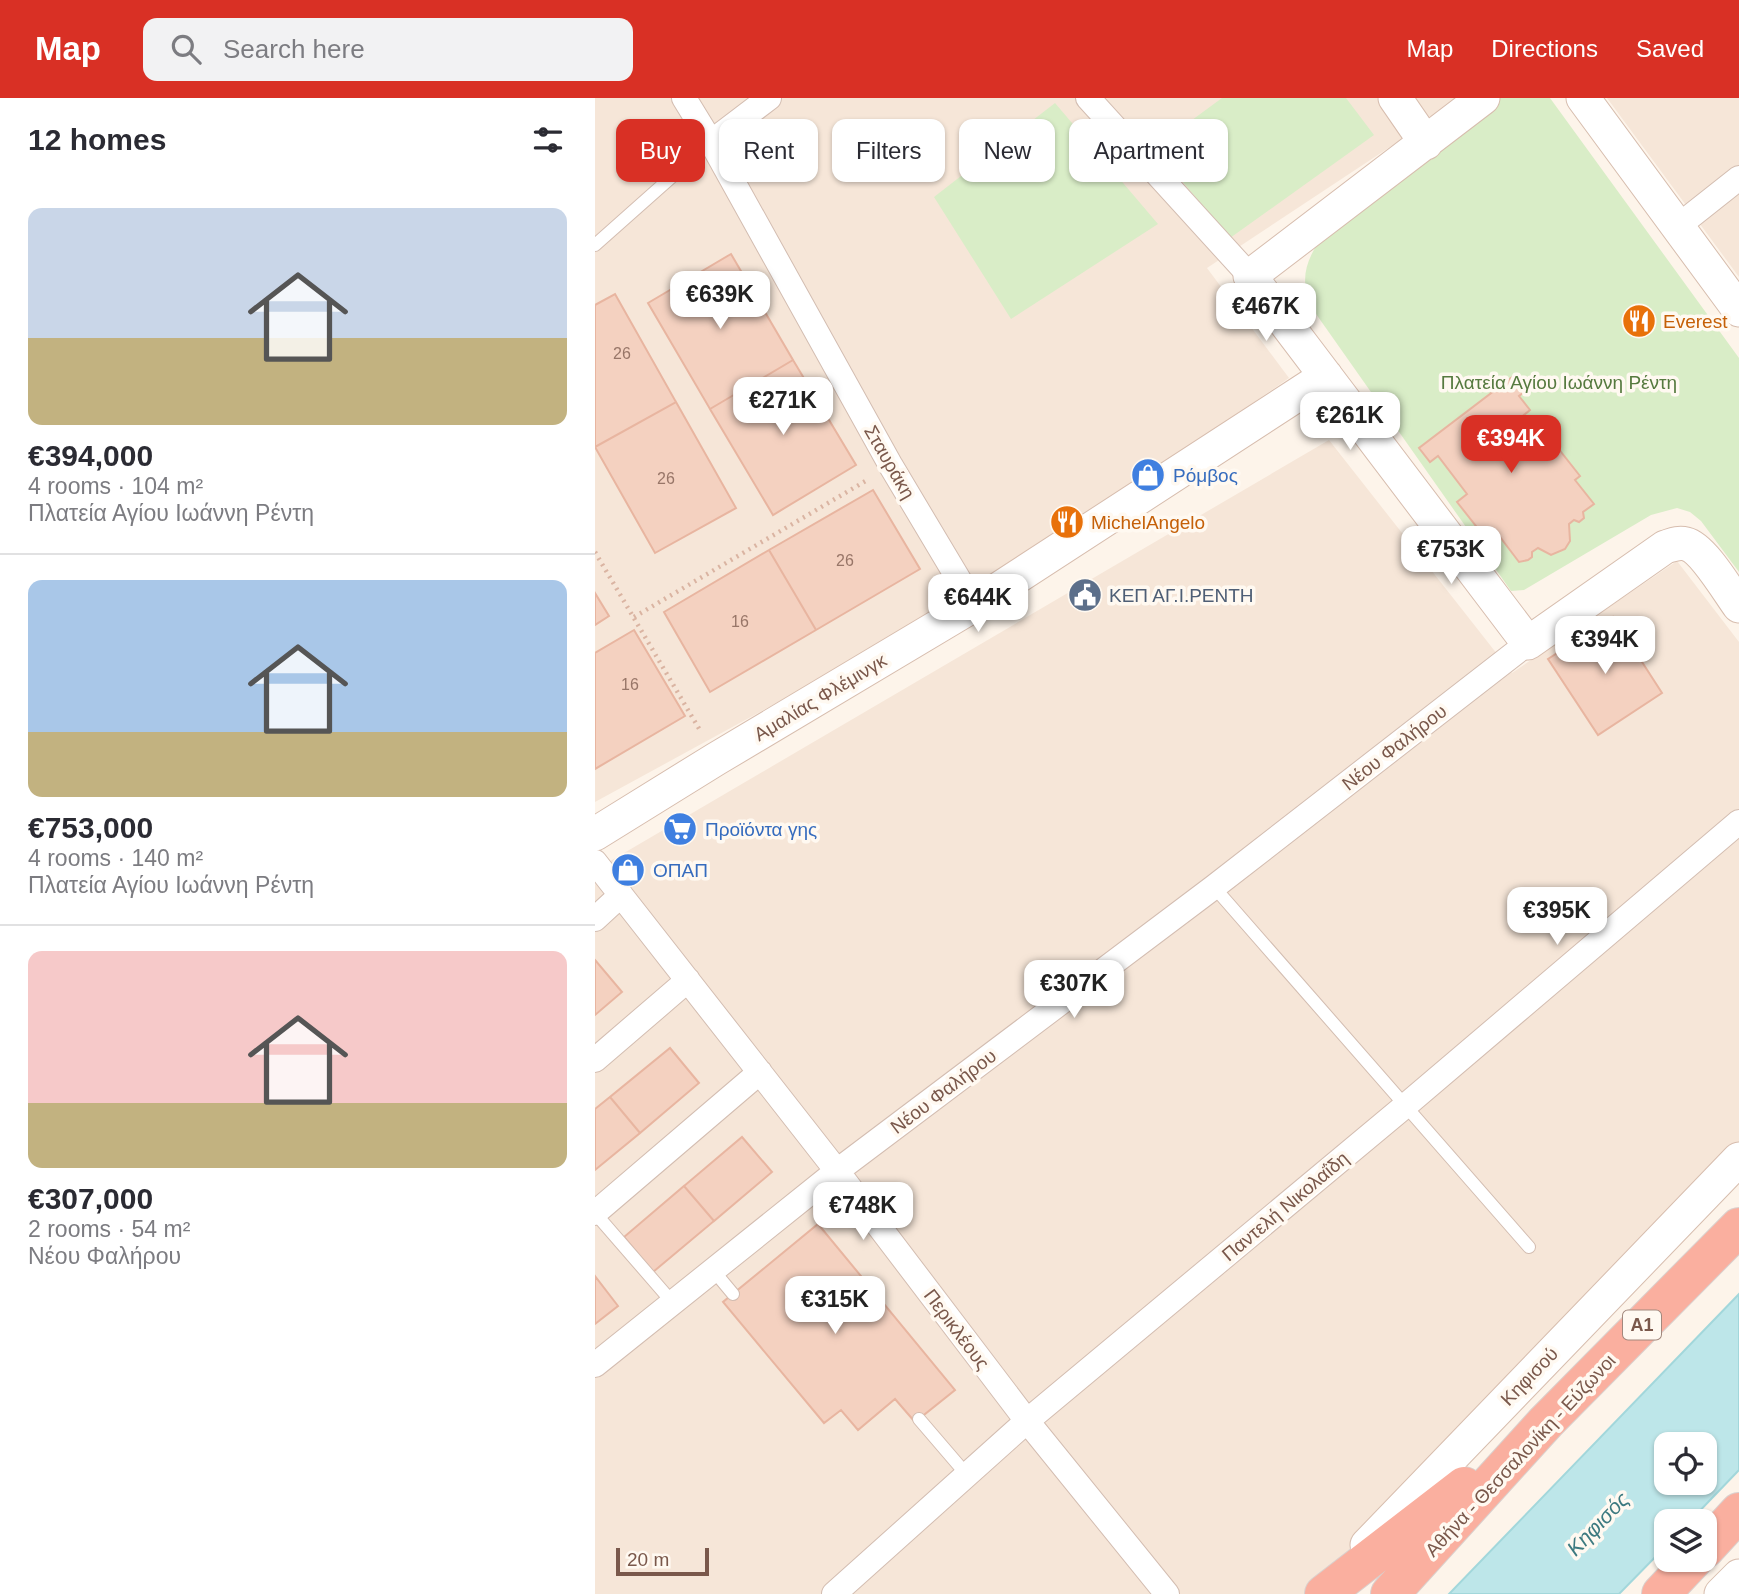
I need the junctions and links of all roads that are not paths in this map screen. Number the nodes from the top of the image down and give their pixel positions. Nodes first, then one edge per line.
1 (684, 98) edge
2 (769, 98) edge
3 (1088, 98) edge
4 (1395, 98) edge
5 (1483, 98) edge
6 (1583, 98) edge
7 (711, 142) junction
8 (1426, 143) junction
9 (1739, 178) edge
10 (1677, 227) junction
11 (595, 245) edge
12 (1250, 276) junction
13 (1739, 310) edge
14 (1325, 376) junction
15 (975, 605) junction
16 (1739, 606) edge
17 (1528, 643) junction
18 (1739, 822) edge
19 (595, 834) edge
20 (595, 862) edge
21 (1214, 887) junction
22 (621, 895) junction
23 (595, 919) edge
24 (688, 981) junction
25 (595, 1060) edge
26 (760, 1072) junction
27 (1405, 1106) junction
28 (1739, 1159) edge
29 (837, 1171) junction
30 (595, 1213) edge
31 (1739, 1227) edge
32 (1529, 1247) dead end
33 (713, 1270) junction
34 (733, 1294) dead end
35 (673, 1303) junction
36 (595, 1365) edge
37 (919, 1419) dead end
38 (1027, 1421) junction
39 (1546, 1422) junction
40 (967, 1475) junction
41 (1739, 1512) edge
42 (1717, 1536) edge
43 (1682, 1572) edge
44 (1739, 1576) edge
45 (834, 1594) edge
46 (1167, 1594) edge
47 (1322, 1594) edge
48 (1390, 1594) edge
49 (1661, 1594) edge
50 (1721, 1594) edge

1 - 7 street, Σταυράκη
2 - 7 street
3 - 12 street
4 - 8 main road
5 - 8 main road
6 - 10 main road
7 - 11 lane
7 - 15 street, Σταυράκη
8 - 12 main road
9 - 10 street
10 - 13 main road
12 - 14 main road
14 - 15 main road, Αμαλίας Φλέμινγκ
14 - 17 main road
15 - 19 main road, Αμαλίας Φλέμινγκ
16 - 17 main road
17 - 21 street, Νέου Φαλήρου
18 - 27 street, Παντελή Νικολαΐδη
20 - 22 street, Περικλέους
21 - 27 lane
21 - 29 street, Νέου Φαλήρου
22 - 23 street
22 - 24 street, Περικλέους
24 - 25 street
24 - 26 street, Περικλέους
26 - 29 street, Περικλέους
26 - 30 street
27 - 32 lane
27 - 38 street, Παντελή Νικολαΐδη
28 - 47 main road, Κηφισού
29 - 33 street, Νέου Φαλήρου
29 - 38 street, Περικλέους
30 - 35 lane
31 - 39 highway, Αθήνα - Θεσσαλονίκη - Εύζωνοι / Α1
33 - 34 lane
33 - 35 street, Νέου Φαλήρου
35 - 36 street, Νέου Φαλήρου
37 - 40 lane
38 - 40 street, Παντελή Νικολαΐδη
38 - 46 street, Περικλέους
39 - 47 highway
39 - 48 highway, Αθήνα - Θεσσαλονίκη - Εύζωνοι / Α1
40 - 45 street, Παντελή Νικολαΐδη
41 - 42 highway
43 - 49 highway
44 - 50 main road

